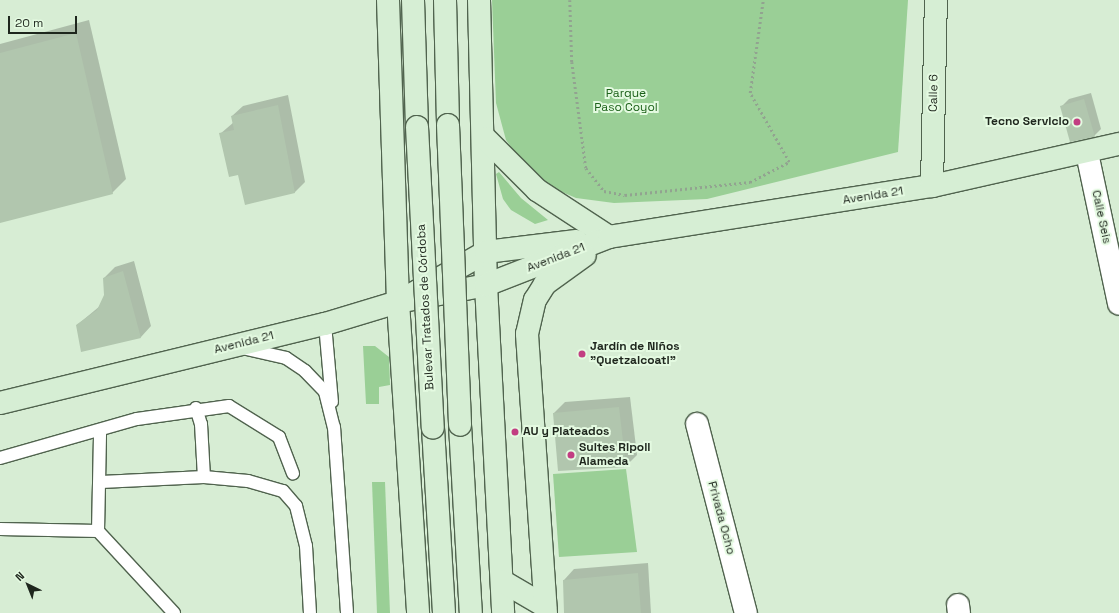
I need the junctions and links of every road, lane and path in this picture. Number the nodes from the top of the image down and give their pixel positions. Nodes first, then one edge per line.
1 (388, 0) edge
2 (413, 0) edge
3 (445, 0) edge
4 (479, 0) edge
5 (570, 0) edge
6 (763, 0) edge
7 (936, 0) edge
8 (485, 138) junction
9 (1119, 144) edge
10 (1087, 153) junction
11 (932, 186) junction
12 (609, 237) junction
13 (486, 252) junction
14 (486, 285) junction
15 (398, 302) junction
16 (1119, 304) edge
17 (325, 324) junction
18 (233, 346) junction
19 (0, 403) edge
20 (196, 408) junction
21 (697, 424) dead end
22 (334, 427) junction
23 (100, 432) junction
24 (0, 458) edge
25 (293, 473) dead end
26 (204, 478) junction
27 (101, 482) junction
28 (0, 530) edge
29 (98, 531) junction
30 (502, 581) junction
31 (546, 610) edge
32 (174, 613) edge
33 (310, 613) edge
34 (347, 613) edge
35 (418, 613) edge
36 (444, 613) edge
37 (471, 613) edge
38 (503, 613) edge
39 (746, 613) edge

1 - 15 street
2 - 36 street, Bulevar Tratados de Córdoba, bridge
3 - 37 street, bridge
4 - 8 street
5 - 6 path
7 - 11 street, Calle 6
8 - 12 street
8 - 13 street
9 - 10 street, Avenida 21
10 - 11 street, Avenida 21
10 - 16 street, Calle Seis
11 - 12 street, Avenida 21
12 - 13 street
12 - 14 street, Avenida 21
12 - 31 street
13 - 14 street
13 - 15 street
14 - 15 street, Avenida 21
14 - 30 street
15 - 17 street, Avenida 21
15 - 35 street
17 - 18 street, Avenida 21
17 - 22 lane
18 - 19 street, Avenida 21
18 - 22 lane
20 - 23 lane
20 - 25 lane
20 - 26 lane
21 - 39 street, Privada Ocho
22 - 34 lane
23 - 24 lane
23 - 27 lane
26 - 27 lane
26 - 33 lane
27 - 29 lane
28 - 29 lane
29 - 32 lane
30 - 31 street
30 - 38 street

